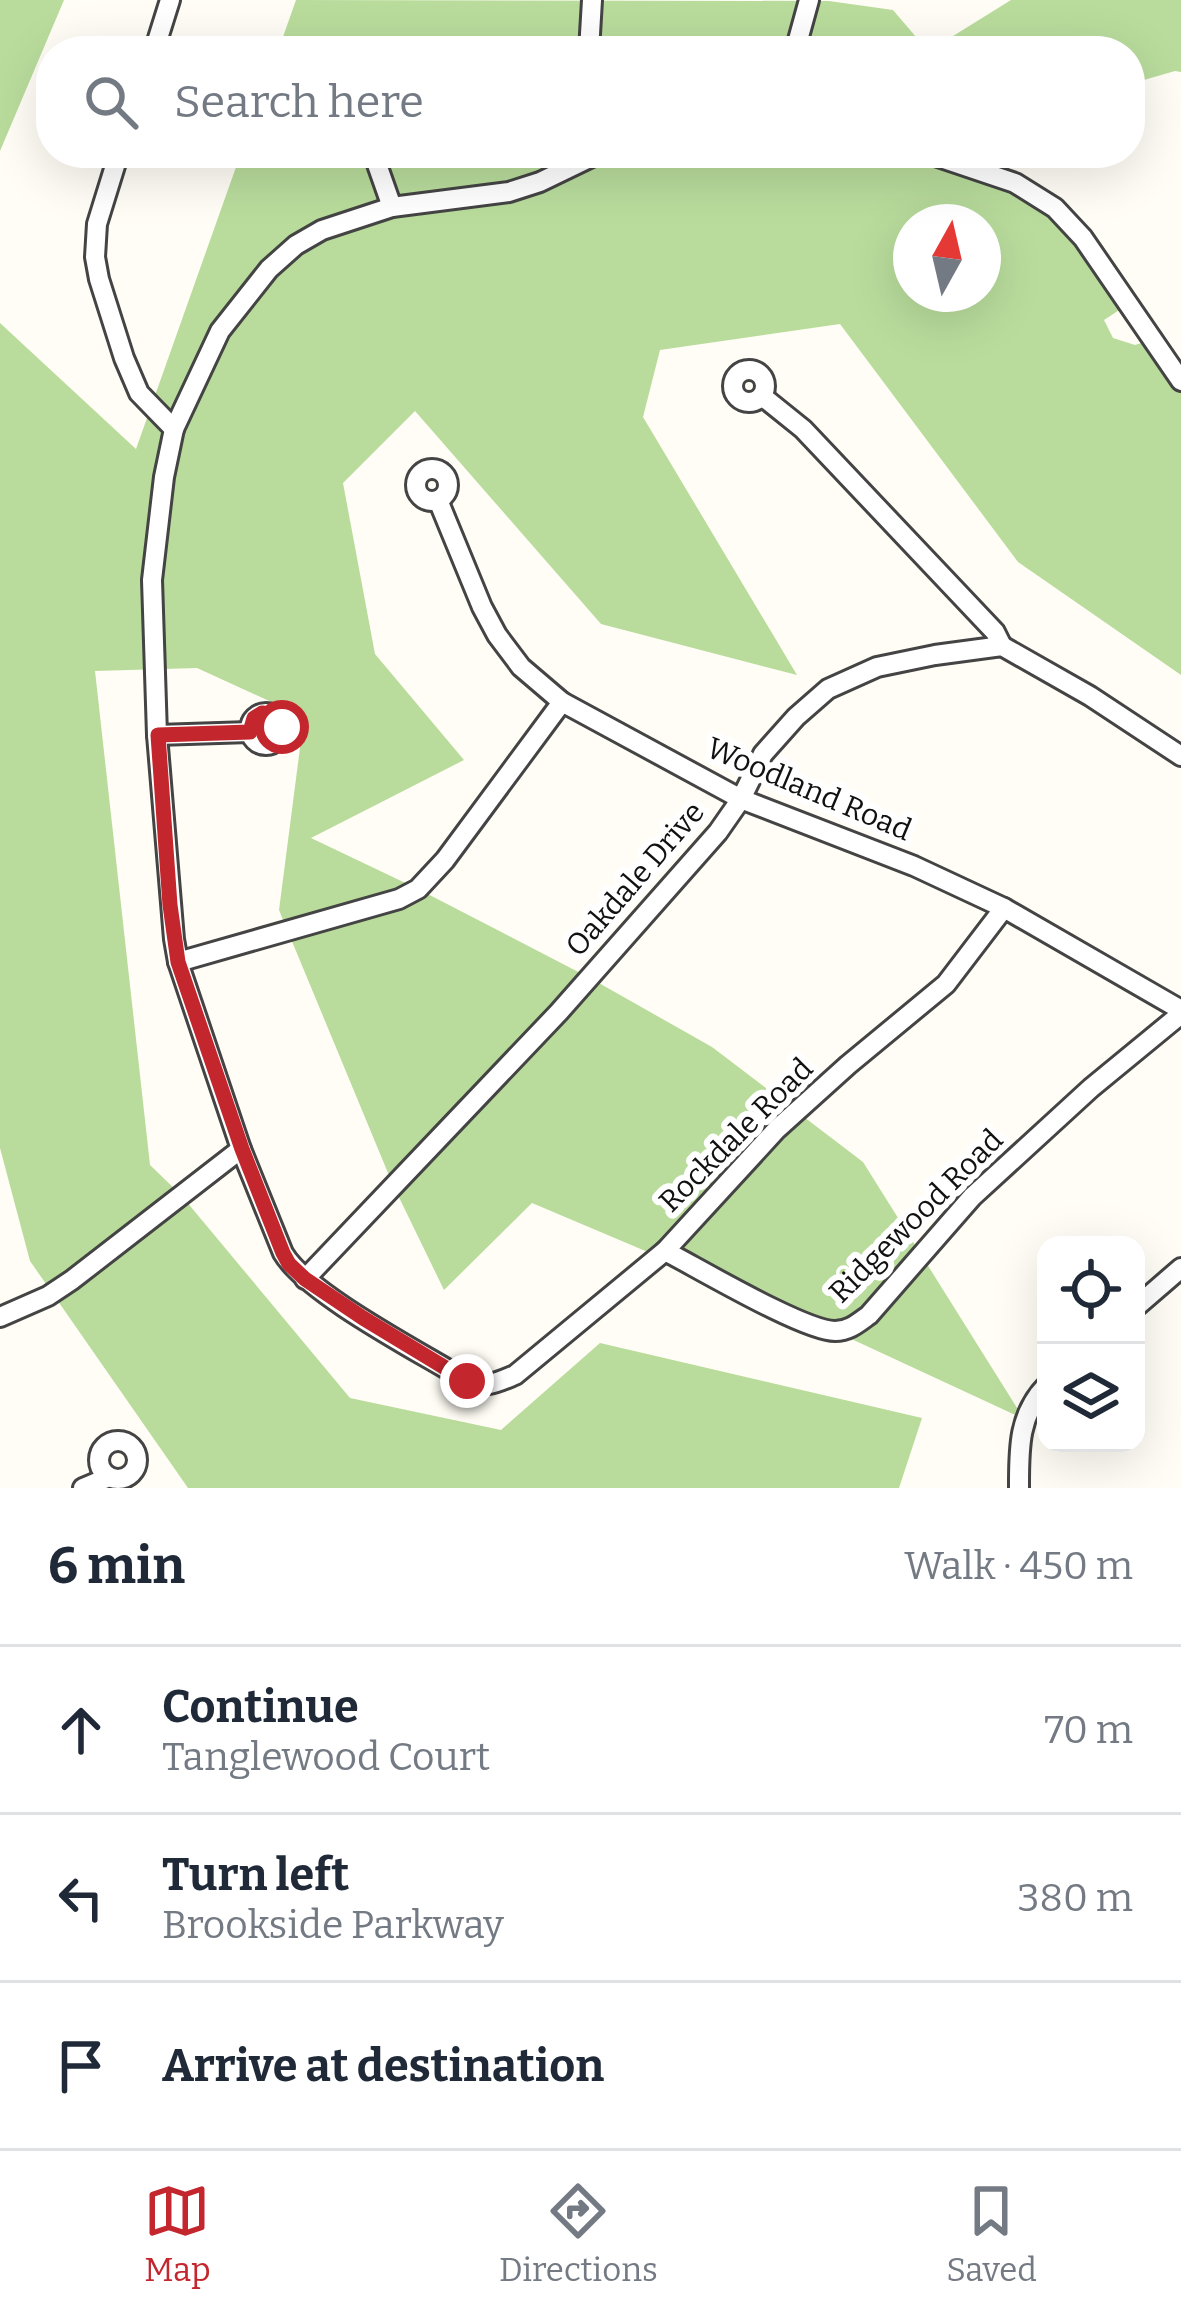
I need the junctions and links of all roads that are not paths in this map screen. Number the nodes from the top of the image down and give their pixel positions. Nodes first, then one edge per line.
1 (170, 0) edge
2 (592, 0) edge
3 (809, 0) edge
4 (159, 36) edge
5 (590, 36) edge
6 (799, 36) edge
7 (115, 168) edge
8 (378, 168) edge
9 (569, 168) edge
10 (970, 168) edge
11 (392, 207) junction
12 (1181, 381) edge
13 (762, 395) dead end
14 (174, 429) junction
15 (438, 500) dead end
16 (1002, 646) junction
17 (562, 701) junction
18 (250, 732) dead end
19 (158, 735) junction
20 (1181, 756) edge
21 (741, 799) junction
22 (1004, 908) junction
23 (178, 962) junction
24 (1181, 1012) edge
25 (242, 1149) junction
26 (665, 1251) junction
27 (1181, 1268) edge
28 (305, 1279) junction
29 (1145, 1299) edge
30 (0, 1317) edge
31 (1037, 1396) edge
32 (109, 1477) dead end
33 (83, 1488) edge
34 (1018, 1488) edge

1 - 4 street
2 - 5 street
3 - 6 street
7 - 14 street
8 - 11 street
9 - 11 street
10 - 12 street
11 - 14 street
13 - 16 street
14 - 19 street
15 - 17 street, Woodland Road
16 - 20 street
16 - 21 street, Oakdale Drive
17 - 21 street, Woodland Road
17 - 23 street
18 - 19 street
19 - 23 street
21 - 22 street, Woodland Road
21 - 28 street, Oakdale Drive
22 - 24 street, Woodland Road
22 - 26 street, Rockdale Road
23 - 25 street
24 - 26 street, Ridgewood Road
25 - 28 street
25 - 30 street
26 - 28 street, Rockdale Road
27 - 29 street
31 - 34 street
32 - 33 street

